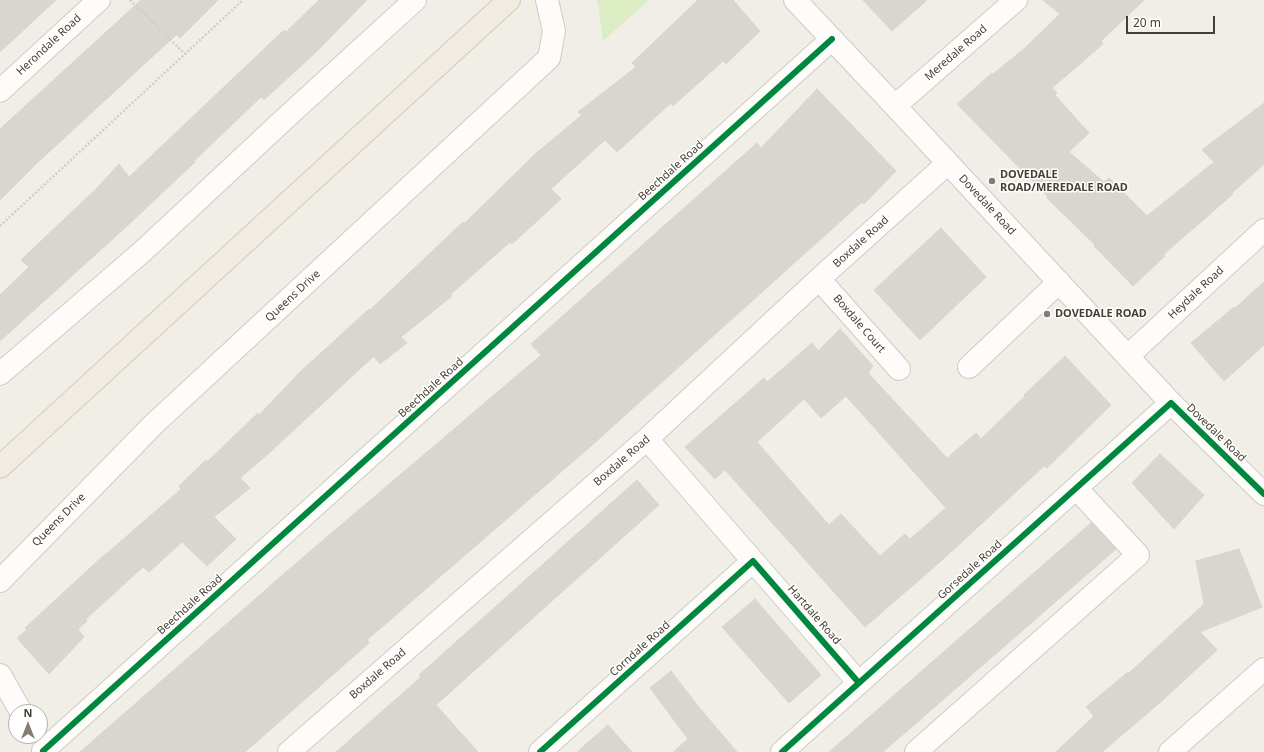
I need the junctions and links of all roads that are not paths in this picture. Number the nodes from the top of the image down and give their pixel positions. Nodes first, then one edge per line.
1 (99, 0) edge
2 (415, 0) edge
3 (509, 0) edge
4 (547, 0) edge
5 (795, 0) edge
6 (1016, 0) edge
7 (832, 39) junction
8 (0, 91) edge
9 (895, 106) junction
10 (948, 163) junction
11 (1264, 230) edge
12 (819, 280) junction
13 (1059, 282) junction
14 (1128, 356) junction
15 (969, 367) dead end
16 (899, 369) dead end
17 (0, 374) edge
18 (1171, 403) junction
19 (647, 439) junction
20 (0, 467) edge
21 (1076, 488) junction
22 (1264, 494) edge
23 (753, 561) junction
24 (0, 581) edge
25 (1264, 669) edge
26 (0, 675) edge
27 (860, 683) junction
28 (16, 704) edge
29 (40, 746) edge
30 (288, 752) edge
31 (540, 752) edge
32 (782, 752) edge
33 (916, 752) edge
34 (1170, 752) edge

1 - 8 street, Herondale Road
2 - 17 street
3 - 20 main road
4 - 24 street, Queens Drive
5 - 7 street, Dovedale Road
6 - 9 street, Meredale Road
7 - 9 street, Dovedale Road
7 - 29 street, Beechdale Road
9 - 10 street, Dovedale Road
10 - 12 street, Boxdale Road
10 - 13 street, Dovedale Road
11 - 14 street, Heydale Road
12 - 16 street, Boxdale Court
12 - 19 street, Boxdale Road
13 - 14 street, Dovedale Road
13 - 15 street
14 - 18 street, Dovedale Road
18 - 21 street, Gorsedale Road
18 - 22 street, Dovedale Road
19 - 23 street, Hartdale Road
19 - 30 street, Boxdale Road
21 - 27 street, Gorsedale Road
21 - 33 street
23 - 27 street, Hartdale Road
23 - 31 street, Corndale Road
25 - 34 street
26 - 28 street
27 - 32 street, Gorsedale Road

